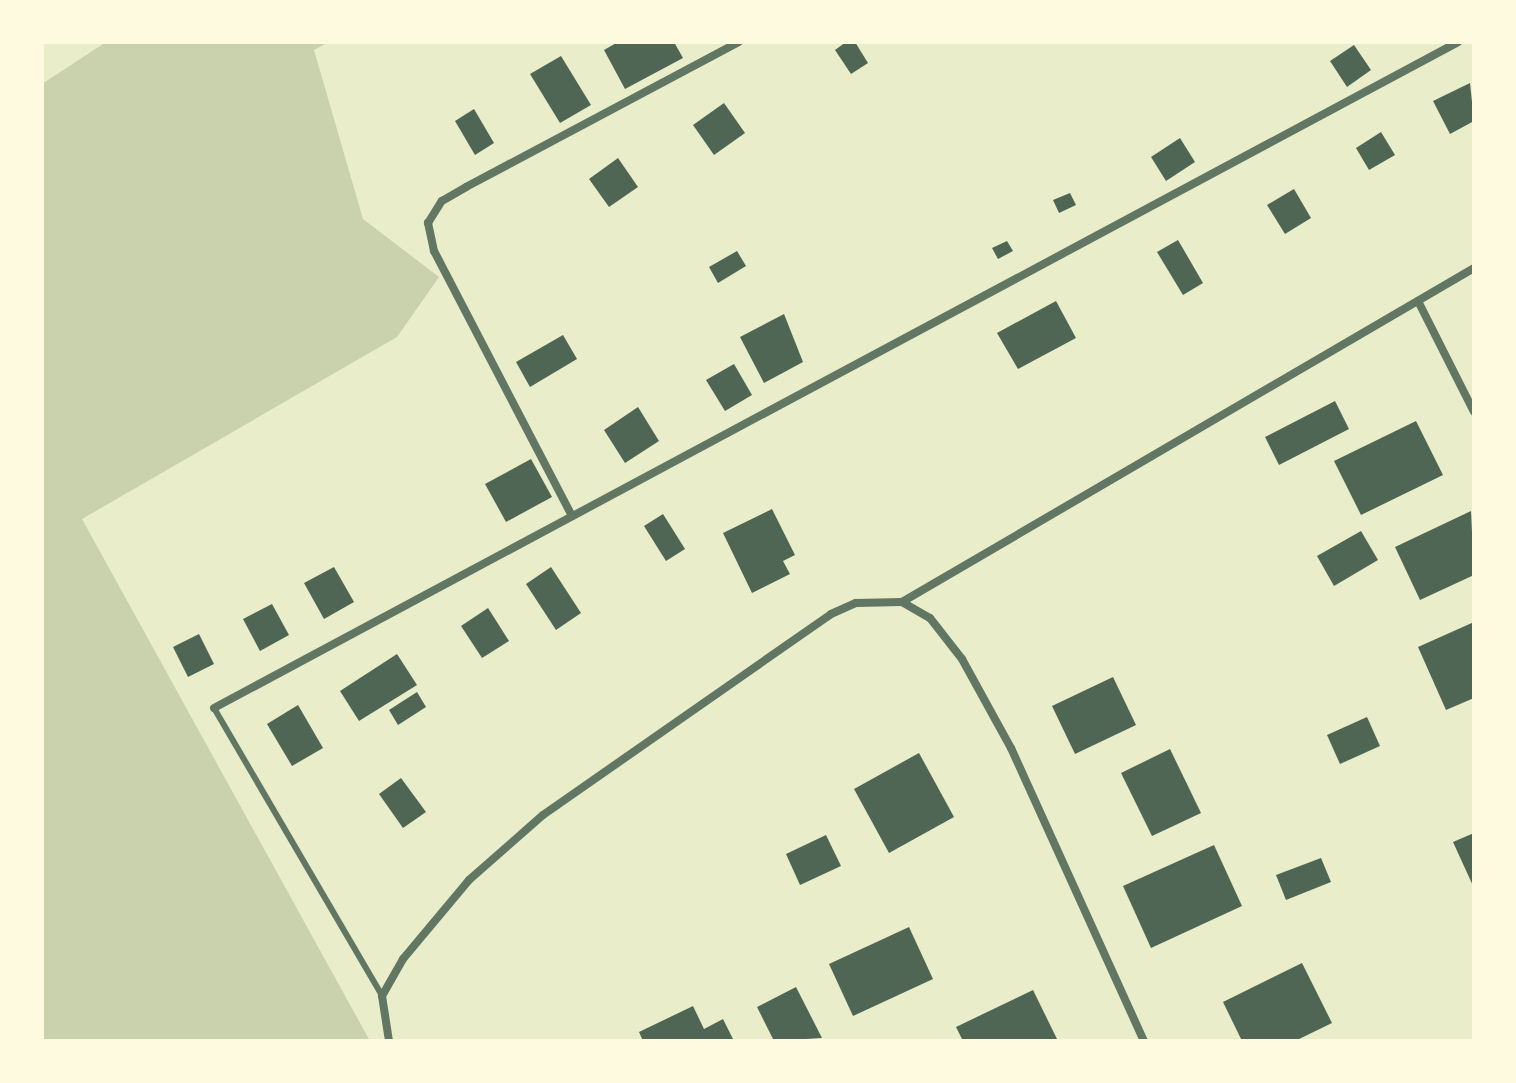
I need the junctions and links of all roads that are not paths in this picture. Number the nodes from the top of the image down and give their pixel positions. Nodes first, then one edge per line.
1 (739, 42) edge
2 (1458, 42) edge
3 (1474, 268) edge
4 (1418, 301) junction
5 (1474, 412) edge
6 (572, 516) junction
7 (902, 602) junction
8 (214, 708) joint
9 (382, 996) junction
10 (389, 1041) edge
11 (1144, 1041) edge

1 - 6 street
2 - 6 street
3 - 4 street
4 - 5 street
4 - 7 street
6 - 8 street
7 - 9 street
7 - 11 street
8 - 9 lane
9 - 10 street

